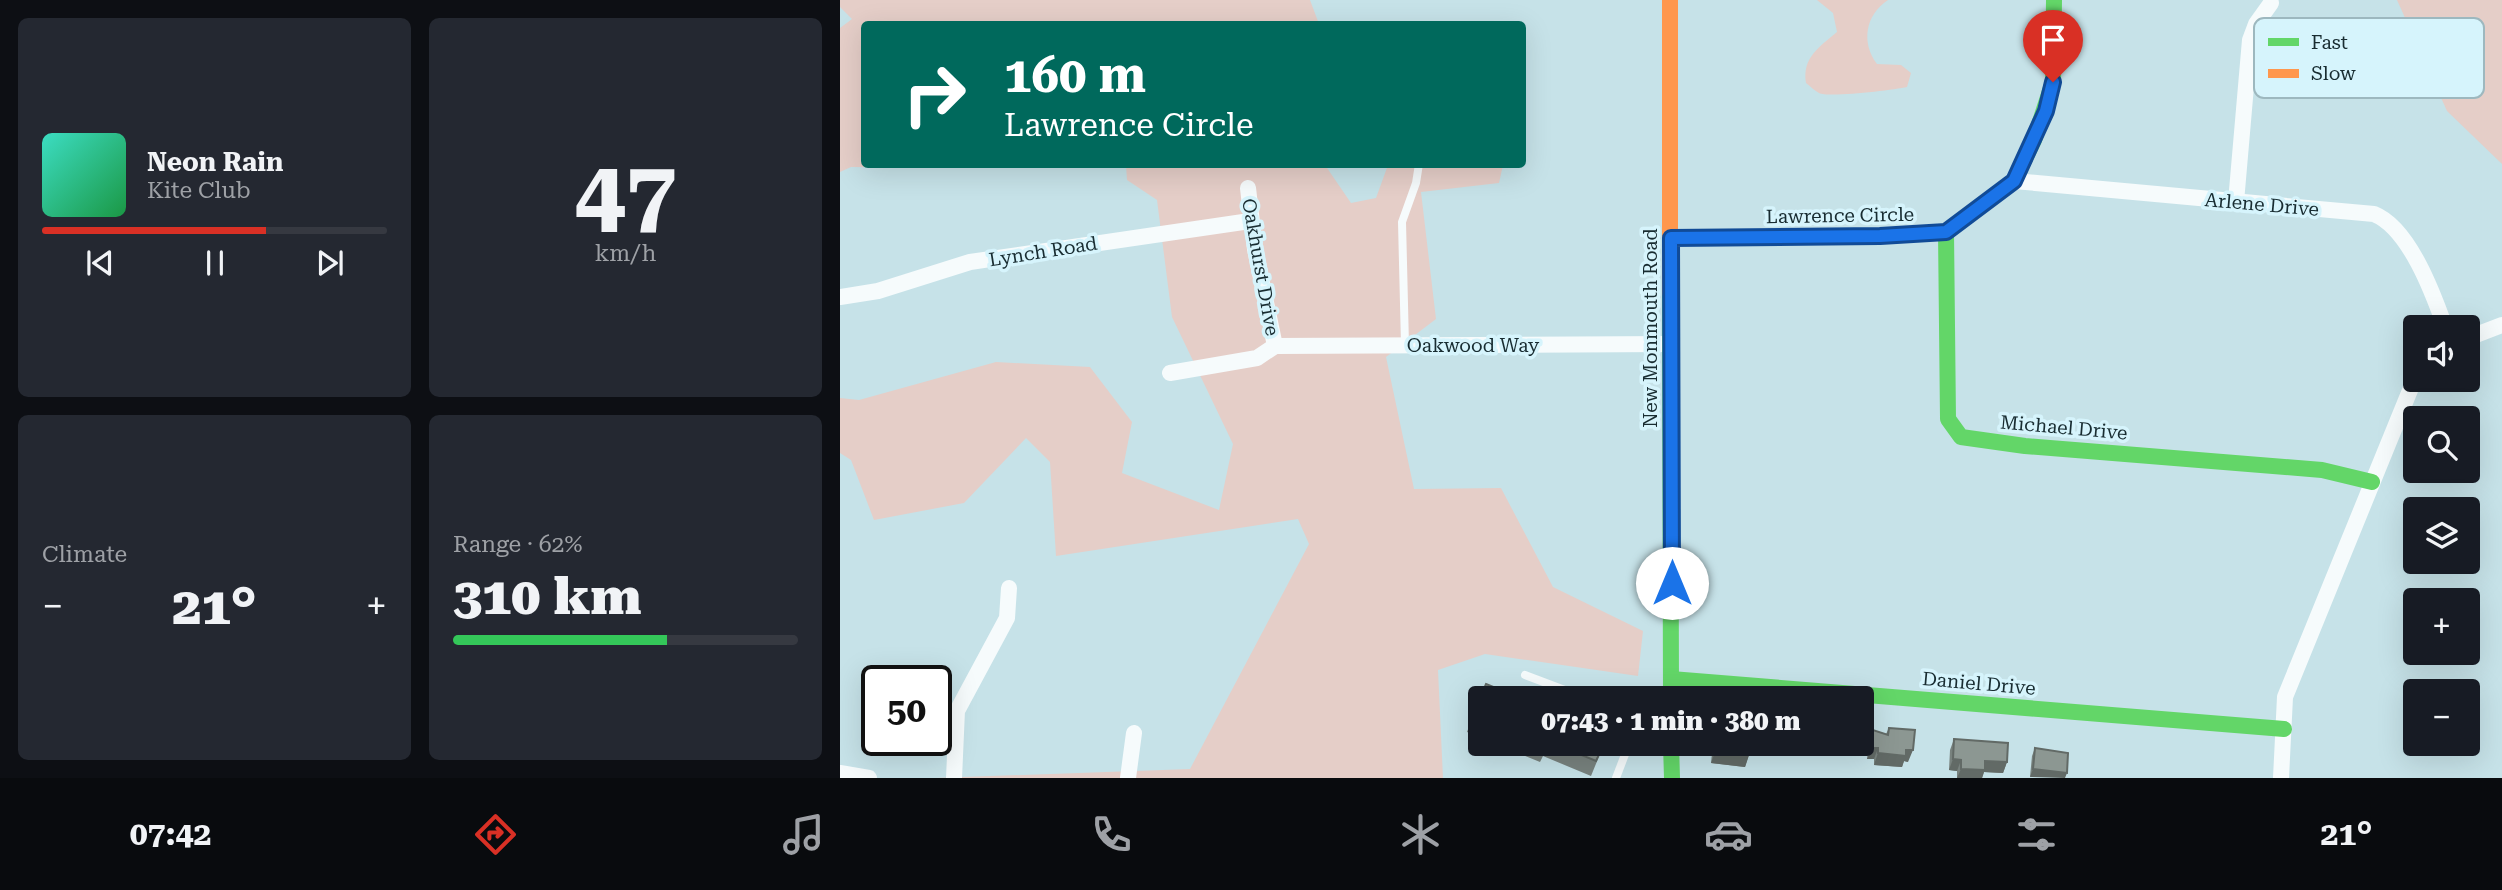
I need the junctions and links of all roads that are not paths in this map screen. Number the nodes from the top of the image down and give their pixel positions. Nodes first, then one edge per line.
1 (1670, 0) edge
2 (2054, 0) edge
3 (2271, 3) dead end
4 (2260, 18) edge
5 (2254, 29) edge
6 (1418, 168) edge
7 (2014, 181) junction
8 (1248, 188) dead end
9 (2236, 202) junction
10 (1250, 221) junction
11 (1946, 232) junction
12 (1671, 238) junction
13 (840, 297) edge
14 (2440, 315) edge
15 (2502, 325) edge
16 (2480, 333) edge
17 (1671, 344) junction
18 (1405, 345) junction
19 (1275, 346) junction
20 (1170, 373) dead end
21 (2409, 392) edge
22 (2372, 482) junction
23 (1009, 588) dead end
24 (1525, 675) dead end
25 (1671, 679) junction
26 (1554, 686) edge
27 (1671, 686) edge
28 (2284, 729) junction
29 (1133, 733) dead end
30 (1624, 756) edge
31 (1671, 756) edge
32 (840, 773) edge
33 (869, 778) edge
34 (954, 778) edge
35 (1128, 778) edge
36 (1616, 778) edge
37 (1672, 778) edge
38 (2281, 778) edge

1 - 12 street, New Monmouth Road
2 - 7 street
3 - 4 street
5 - 9 street
6 - 18 lane
7 - 9 street, Arlene Drive
7 - 11 street
8 - 10 street, Oakhurst Drive
9 - 14 street, Arlene Drive
10 - 13 street, Lynch Road
10 - 19 street, Oakhurst Drive
11 - 12 street, Lawrence Circle
11 - 22 street, Michael Drive
12 - 17 street, New Monmouth Road
15 - 16 street
17 - 18 street, Oakwood Way
17 - 25 street, New Monmouth Road
18 - 19 street, Oakwood Way
19 - 20 street
21 - 22 street
22 - 28 street
23 - 34 street
24 - 26 lane
25 - 27 street, New Monmouth Road
25 - 28 street, Daniel Drive
28 - 38 street
29 - 35 street
30 - 36 lane
31 - 37 street
32 - 33 street

